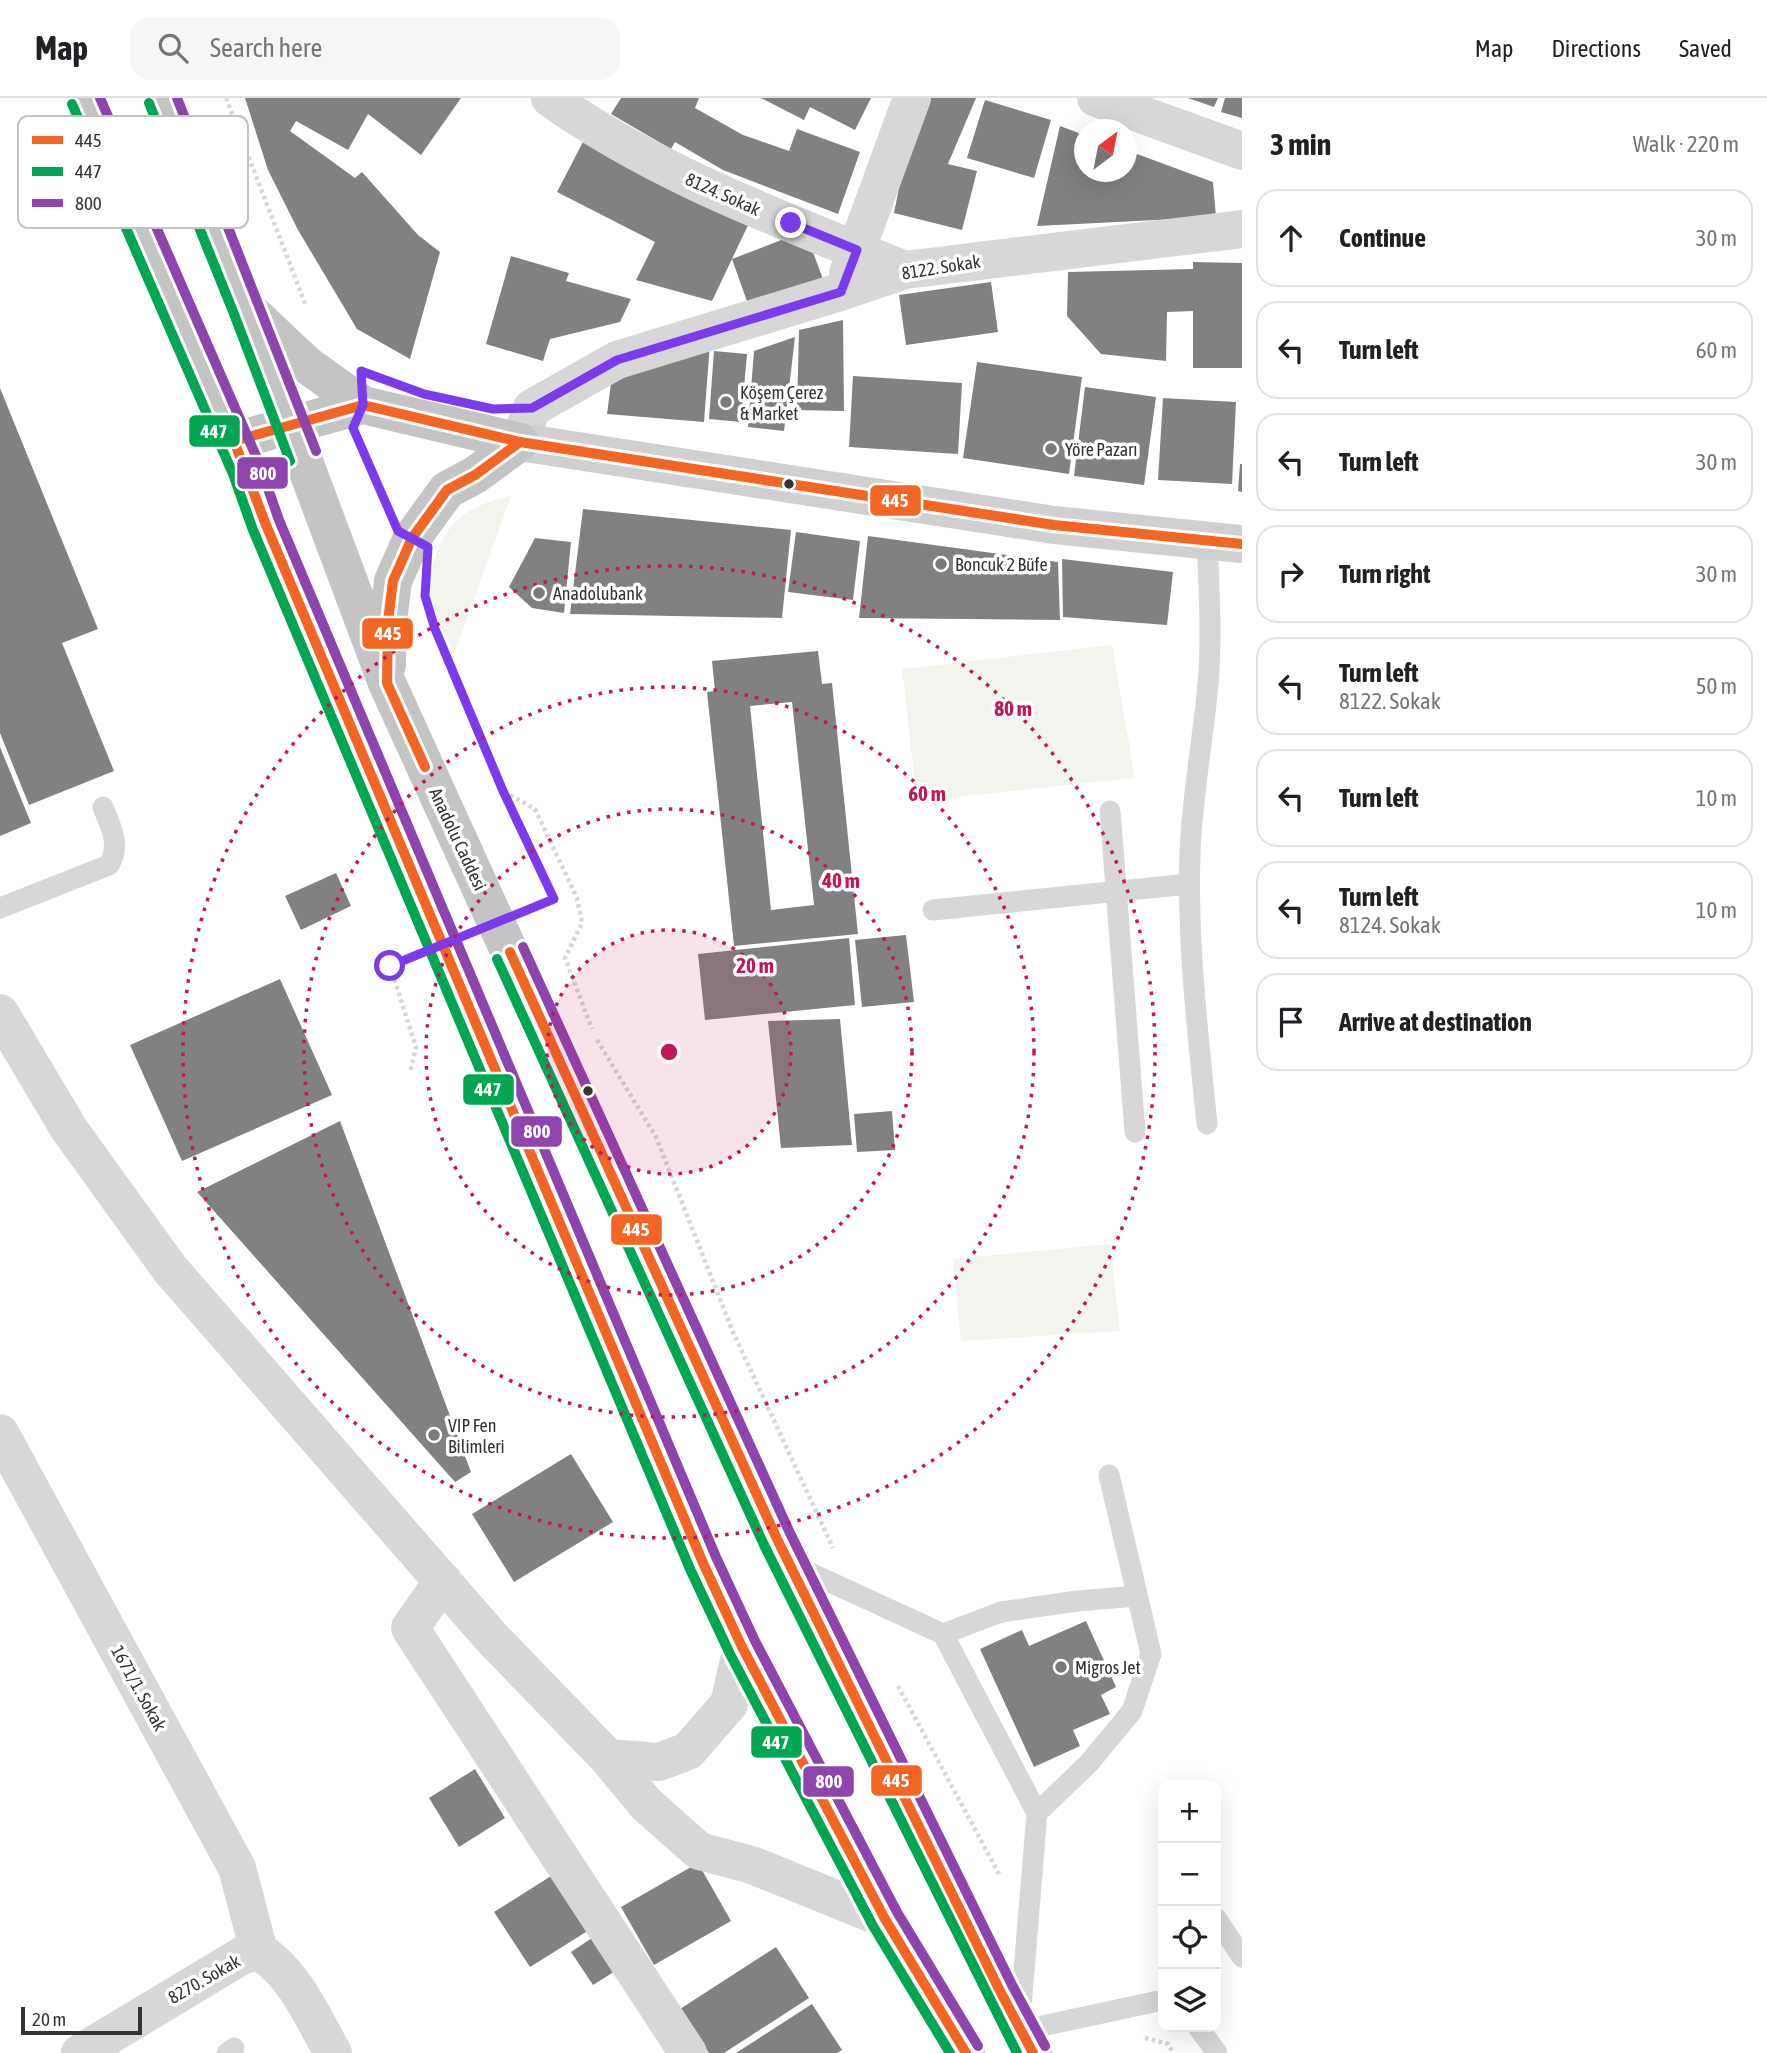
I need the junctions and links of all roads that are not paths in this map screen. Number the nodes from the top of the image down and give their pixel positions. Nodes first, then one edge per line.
1 (85, 98) edge
2 (162, 98) edge
3 (550, 98) edge
4 (912, 98) edge
5 (1096, 98) edge
6 (93, 116) edge
7 (169, 116) edge
8 (1242, 151) edge
9 (141, 228) edge
10 (214, 228) edge
11 (1241, 229) edge
12 (857, 250) junction
13 (905, 270) junction
14 (841, 292) junction
15 (247, 309) junction
16 (363, 405) junction
17 (291, 426) junction
18 (234, 442) junction
19 (520, 442) junction
20 (1224, 542) edge
21 (387, 683) junction
22 (103, 807) dead end
23 (1110, 811) dead end
24 (1189, 884) junction
25 (1116, 892) junction
26 (0, 908) edge
27 (933, 910) dead end
28 (0, 1013) edge
29 (1207, 1124) dead end
30 (1135, 1132) dead end
31 (0, 1433) edge
32 (1109, 1475) dead end
33 (790, 1564) junction
34 (443, 1581) junction
35 (1137, 1596) junction
36 (943, 1634) junction
37 (742, 1647) junction
38 (608, 1758) junction
39 (1037, 1812) junction
40 (885, 1919) junction
41 (1221, 1926) edge
42 (258, 1951) junction
43 (1242, 1957) edge
44 (1158, 2002) edge
45 (1202, 2032) edge
46 (1026, 2042) edge
47 (80, 2053) edge
48 (333, 2053) edge
49 (688, 2053) edge
50 (965, 2053) edge
51 (1217, 2053) edge

1 - 6 highway
2 - 7 highway, Anadolu Caddesi
3 - 12 street, 8124. Sokak
4 - 12 street
5 - 8 street
9 - 18 highway
10 - 15 highway, Anadolu Caddesi
11 - 13 street, 8122. Sokak
12 - 13 street, 8124. Sokak
12 - 14 street
13 - 14 street, 8122. Sokak
14 - 19 street, 8122. Sokak
15 - 16 highway
15 - 17 highway, Anadolu Caddesi
16 - 17 highway
16 - 19 highway
17 - 18 highway
17 - 21 highway, Anadolu Caddesi
18 - 37 highway
19 - 20 street
19 - 21 highway
20 - 24 lane
21 - 33 highway, Anadolu Caddesi
22 - 26 lane
23 - 25 lane
24 - 25 lane
24 - 29 lane
25 - 27 lane
25 - 30 lane
28 - 34 street
31 - 42 street, 1671/1. Sokak
32 - 35 lane
33 - 36 lane
33 - 46 highway, Anadolu Caddesi
34 - 38 street
34 - 49 street
35 - 36 lane
35 - 39 lane
36 - 39 lane
37 - 38 street
37 - 40 highway
38 - 40 street
39 - 46 lane
40 - 50 highway
41 - 43 lane
42 - 47 street, 8270. Sokak
42 - 48 street
44 - 46 lane
45 - 51 lane

